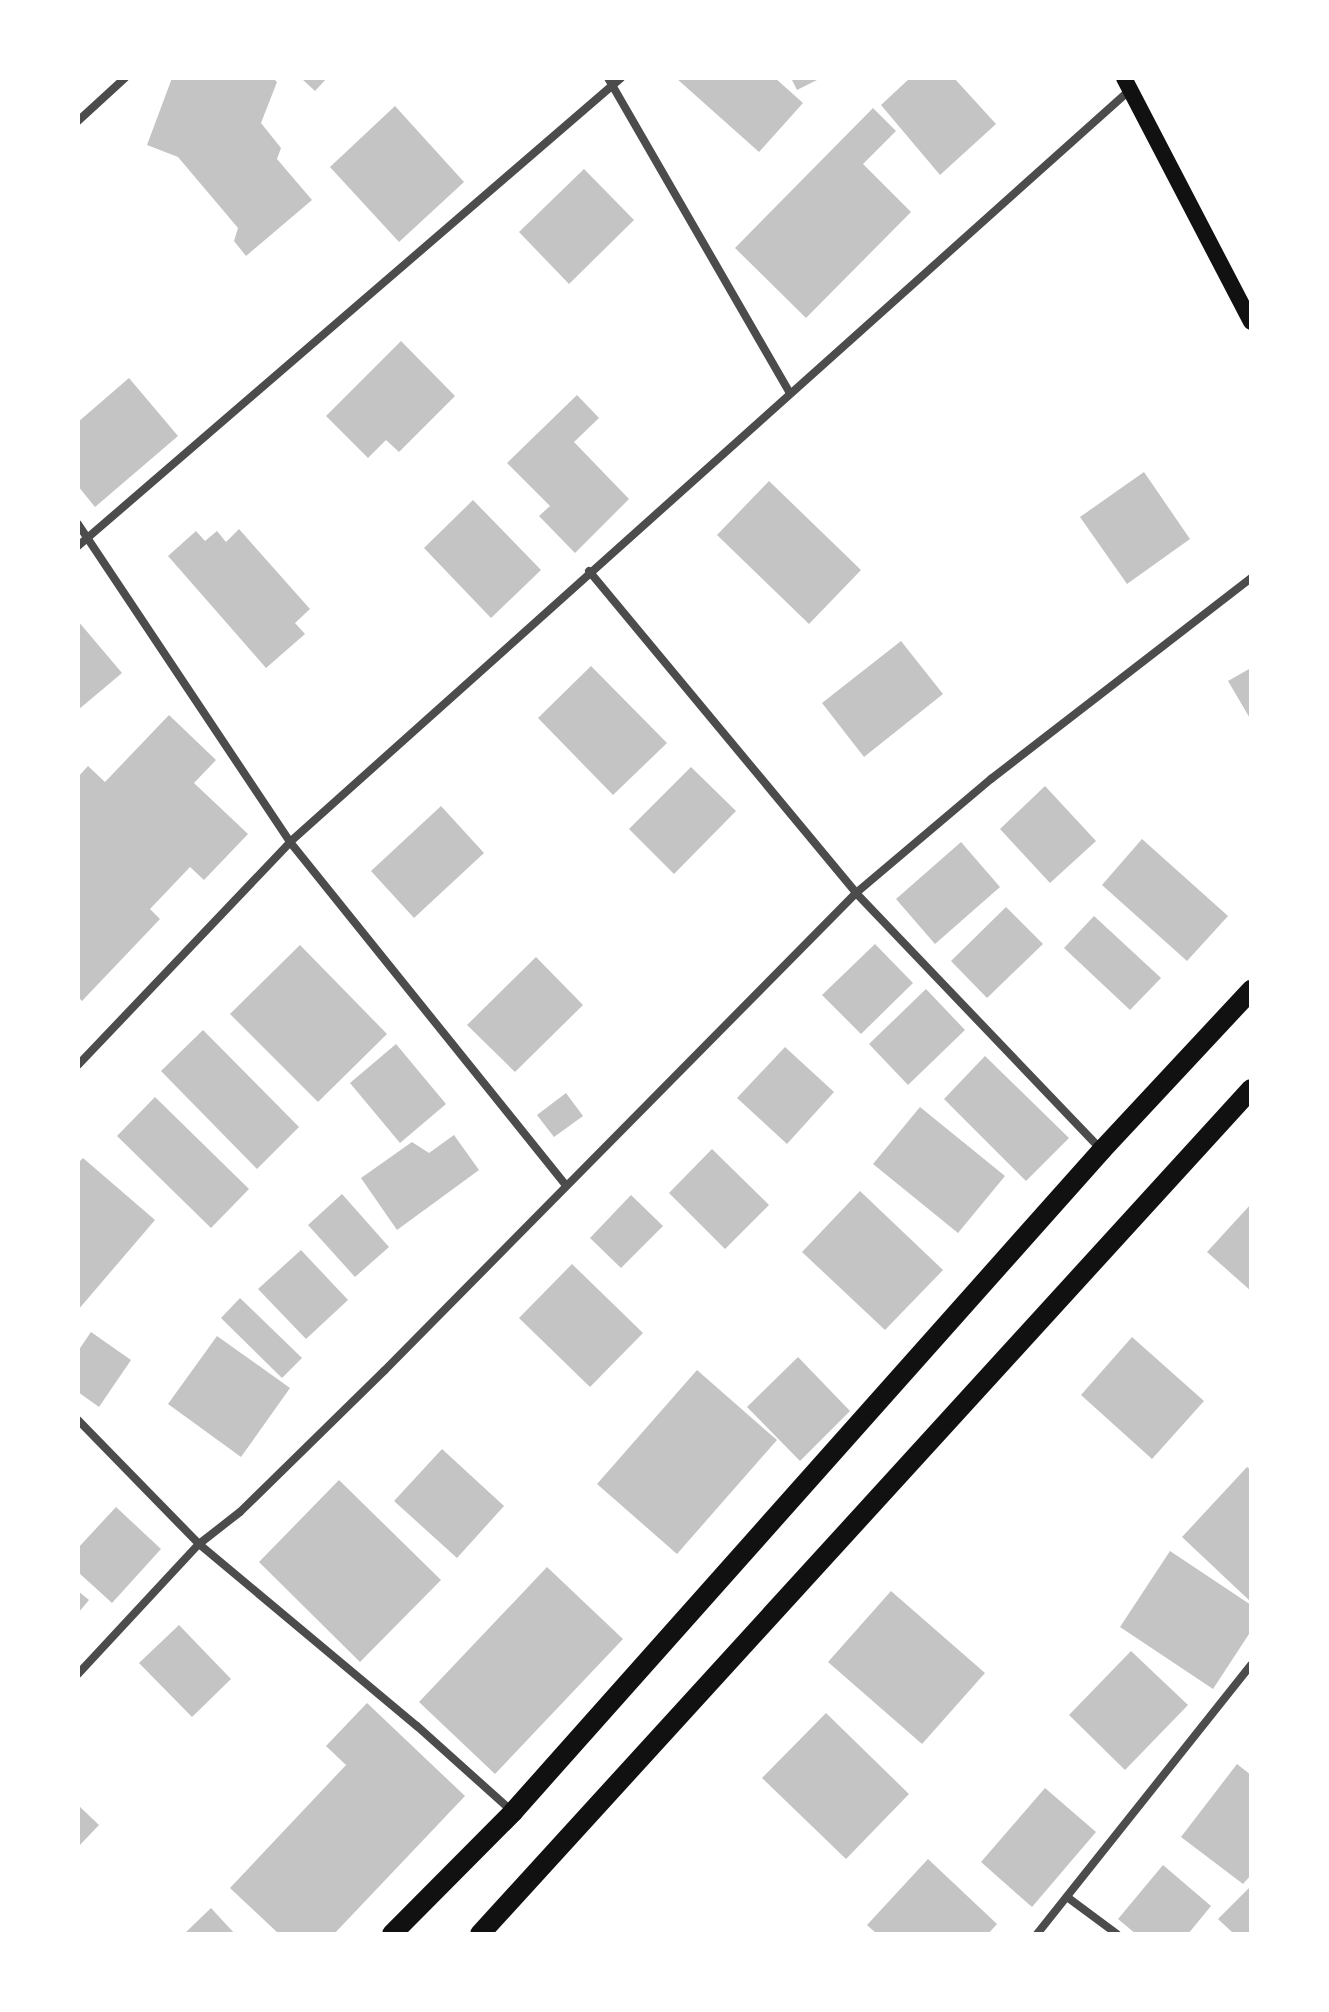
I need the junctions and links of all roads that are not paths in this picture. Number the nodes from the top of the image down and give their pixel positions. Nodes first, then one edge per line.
1 (125, 78) edge
2 (621, 78) edge
3 (610, 82) edge
4 (1127, 84) edge
5 (78, 121) edge
6 (1251, 322) edge
7 (790, 393) junction
8 (78, 524) edge
9 (89, 537) junction
10 (78, 546) edge
11 (589, 571) junction
12 (1251, 578) edge
13 (290, 842) junction
14 (856, 893) junction
15 (1251, 990) edge
16 (80, 1059) edge
17 (1251, 1089) edge
18 (1102, 1150) junction
19 (566, 1185) junction
20 (78, 1420) edge
21 (199, 1544) junction
22 (1251, 1665) edge
23 (78, 1674) edge
24 (513, 1812) junction
25 (1067, 1897) junction
26 (392, 1934) edge
27 (480, 1934) edge
28 (1037, 1934) edge
29 (1117, 1934) edge

1 - 5 street
2 - 3 street
3 - 7 street
3 - 9 street
4 - 6 main road
4 - 7 street
7 - 11 street
8 - 9 street
9 - 10 street
9 - 13 street
11 - 13 street
11 - 14 street
12 - 14 street
13 - 16 street
13 - 19 street
14 - 18 street
14 - 19 street
15 - 18 main road
17 - 27 main road
18 - 24 main road
19 - 21 street
20 - 21 street
21 - 23 street
21 - 24 street
22 - 25 street
24 - 26 main road
25 - 28 street
25 - 29 street

